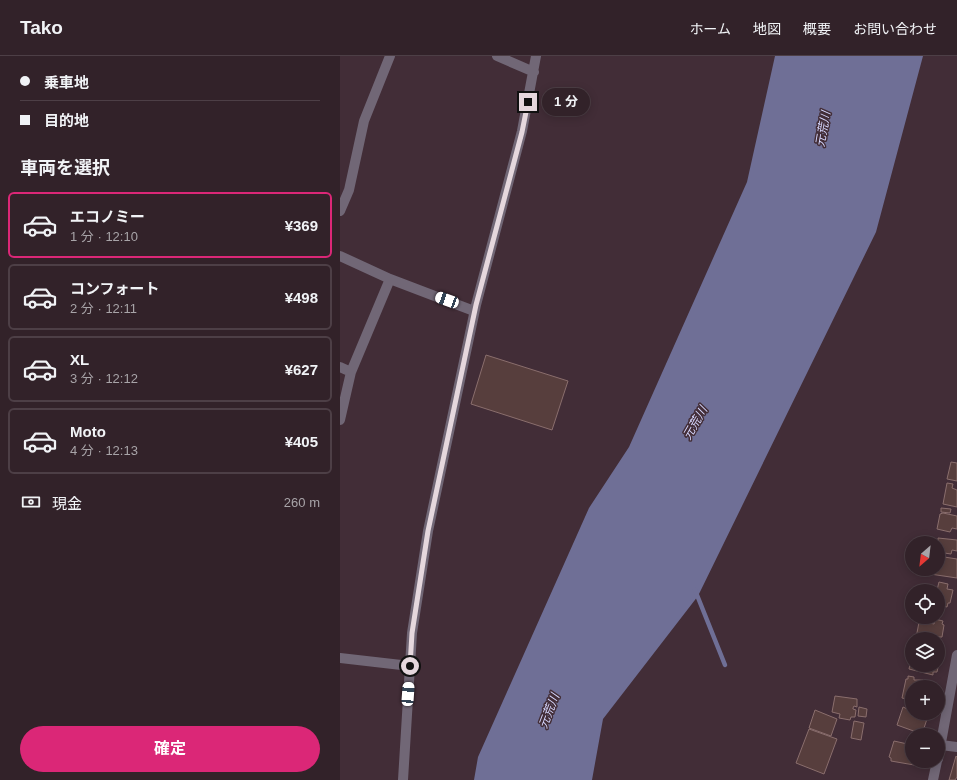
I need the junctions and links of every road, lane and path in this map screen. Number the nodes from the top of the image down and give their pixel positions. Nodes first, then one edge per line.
1 (390, 56) edge
2 (497, 56) edge
3 (536, 56) edge
4 (534, 72) junction
5 (340, 211) edge
6 (340, 256) edge
7 (390, 279) junction
8 (474, 311) junction
9 (340, 367) edge
10 (351, 372) junction
11 (340, 420) edge
12 (340, 658) edge
13 (956, 662) edge
14 (410, 666) junction
15 (944, 728) edge
16 (945, 746) edge
17 (957, 747) edge
18 (936, 768) edge
19 (403, 780) edge
20 (933, 780) edge

1 - 5 street
2 - 4 street
3 - 4 street
4 - 8 street
6 - 7 street
7 - 8 street
7 - 10 street
8 - 14 street
9 - 10 street
10 - 11 street
12 - 14 street
13 - 15 street
14 - 19 street
16 - 17 street
18 - 20 street

